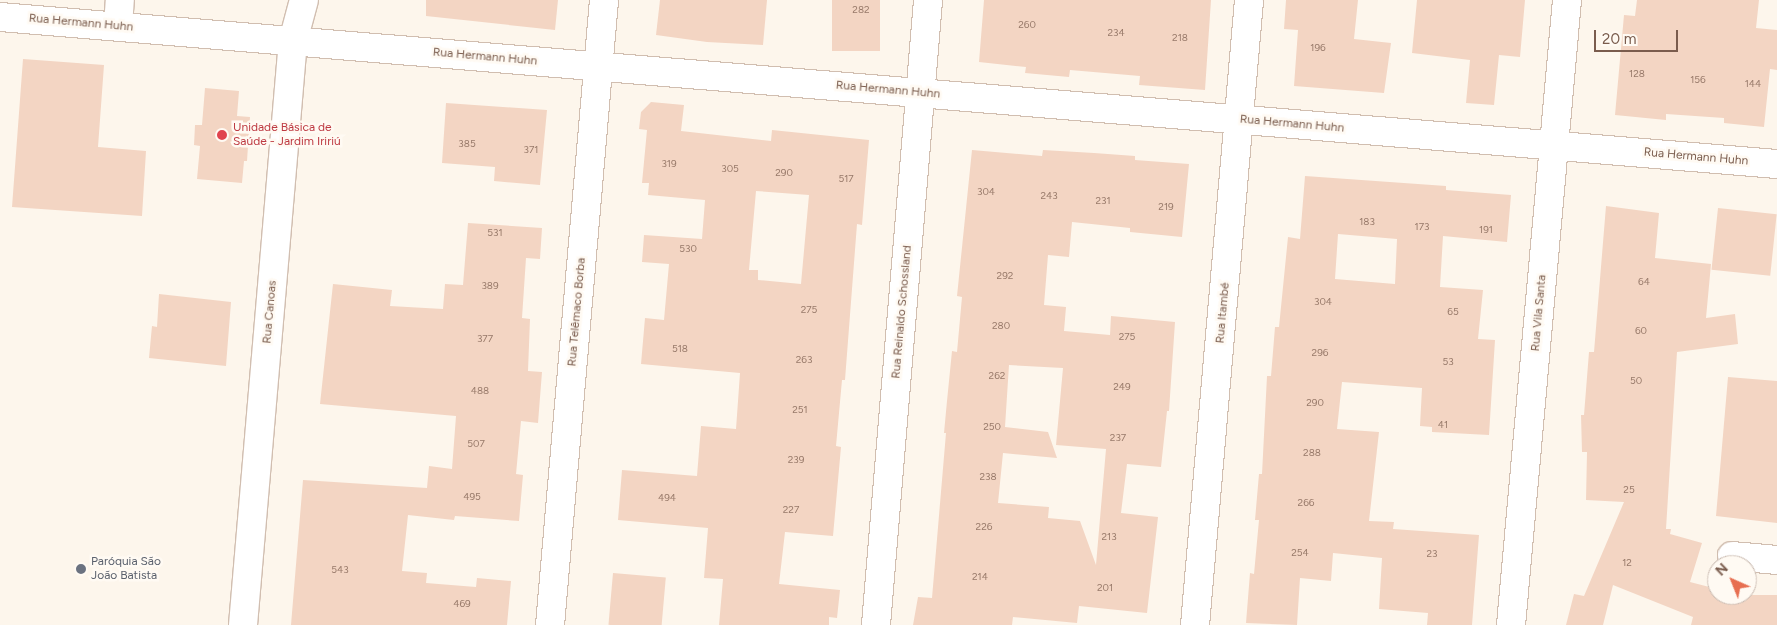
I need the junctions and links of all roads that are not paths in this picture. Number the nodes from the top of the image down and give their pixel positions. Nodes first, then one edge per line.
1 (304, 0) edge
2 (604, 0) edge
3 (928, 0) edge
4 (1249, 0) edge
5 (1567, 0) edge
6 (119, 13) edge
7 (0, 17) edge
8 (293, 41) junction
9 (598, 66) junction
10 (920, 93) junction
11 (1240, 119) junction
12 (1554, 145) junction
13 (1777, 164) edge
14 (1757, 558) edge
15 (1777, 560) edge
16 (243, 625) edge
17 (550, 625) edge
18 (876, 625) edge
19 (1195, 625) edge
20 (1511, 625) edge

1 - 8 street, Rua Canoas
2 - 9 street, Rua Telêmaco Borba
3 - 10 street, Rua Reinaldo Schossland
4 - 11 street, Rua Itambé
5 - 12 street, Rua Vila Santa
6 - 7 street, Rua Hermann Huhn
6 - 8 street, Rua Hermann Huhn
8 - 9 street, Rua Hermann Huhn
8 - 16 street, Rua Canoas
9 - 10 street, Rua Hermann Huhn
9 - 17 street, Rua Telêmaco Borba
10 - 11 street, Rua Hermann Huhn
10 - 18 street, Rua Reinaldo Schossland
11 - 12 street, Rua Hermann Huhn
11 - 19 street, Rua Itambé
12 - 13 street, Rua Hermann Huhn
12 - 20 street, Rua Vila Santa
14 - 15 street

